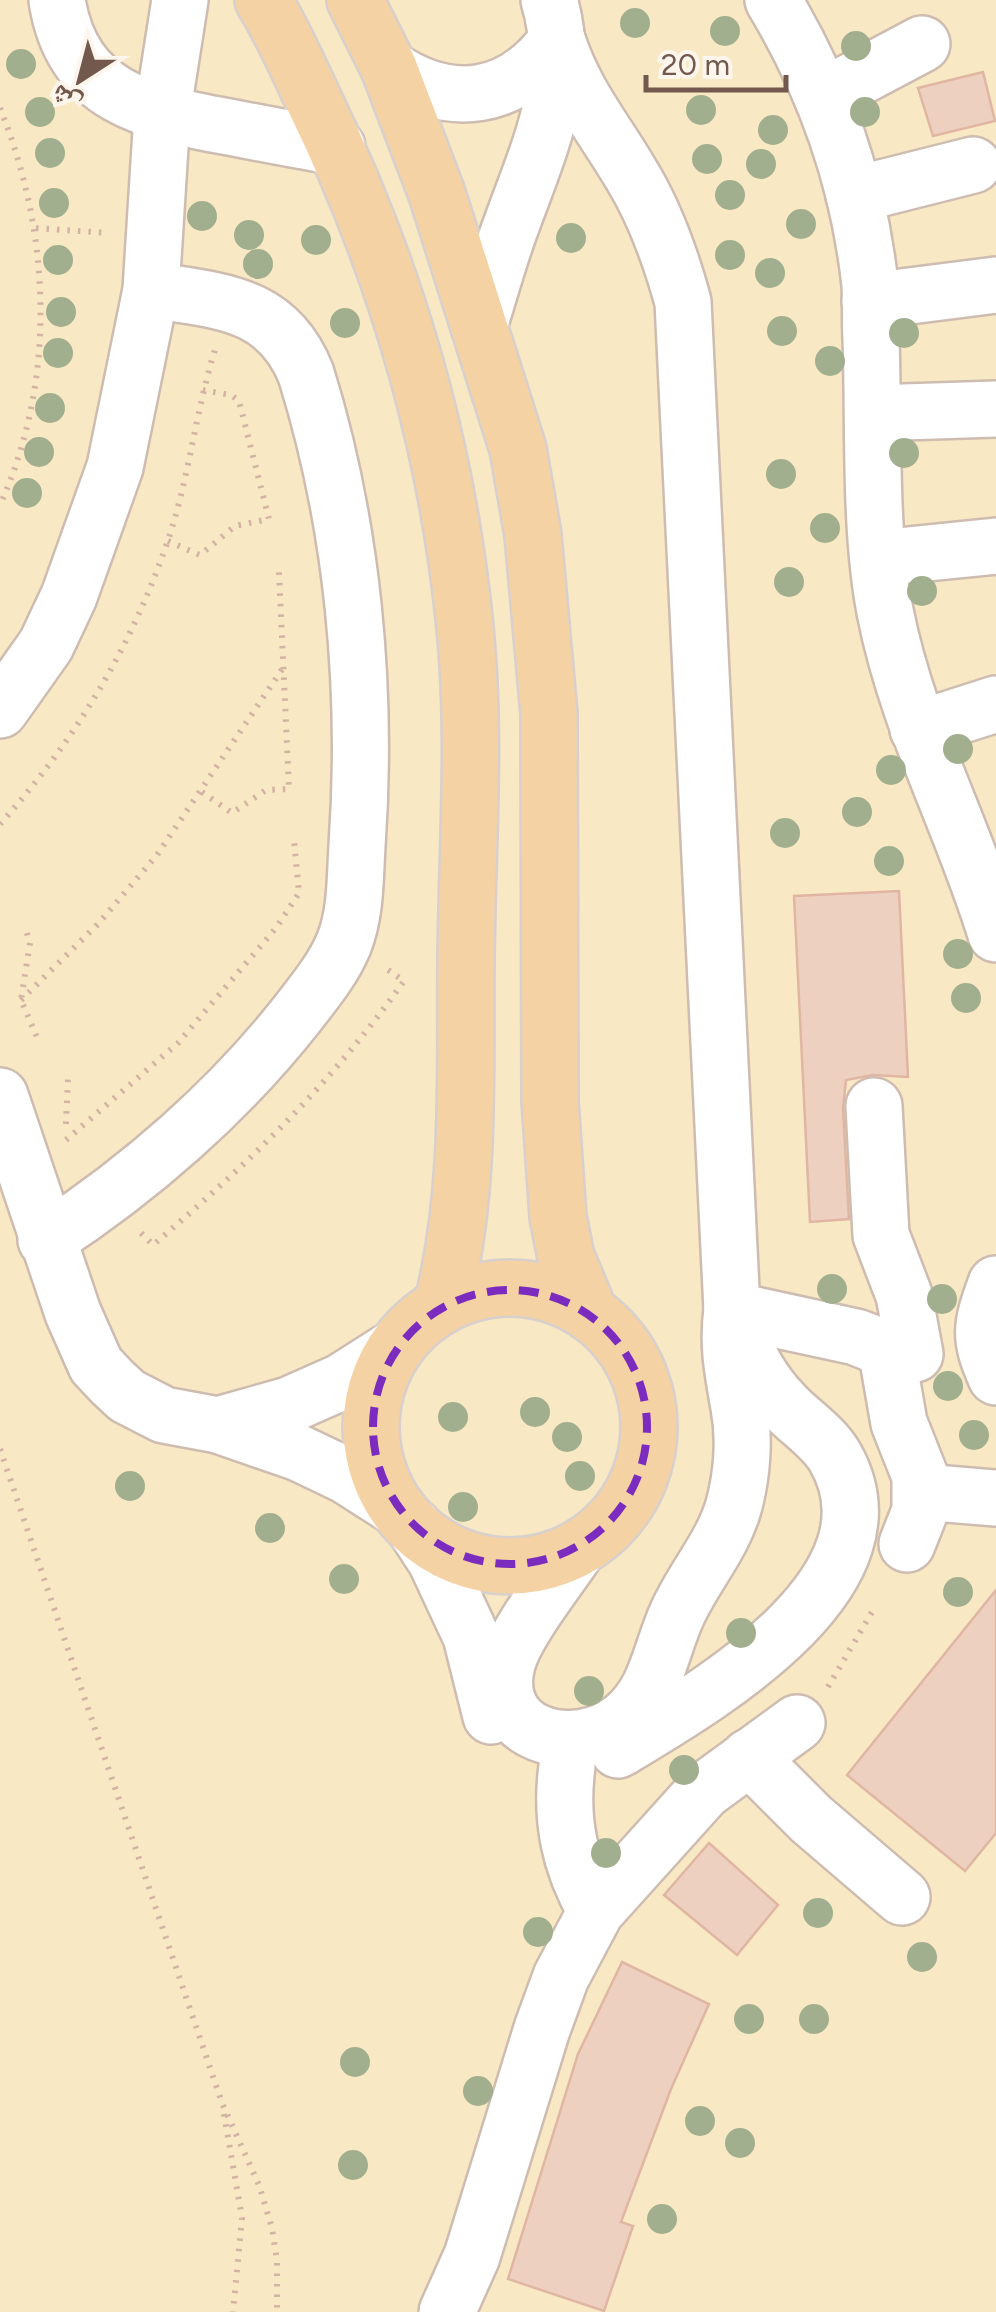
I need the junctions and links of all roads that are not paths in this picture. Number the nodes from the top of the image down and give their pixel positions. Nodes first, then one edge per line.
1 (58, 0) edge
2 (180, 0) edge
3 (263, 0) edge
4 (354, 0) edge
5 (774, 0) edge
6 (553, 20) edge
7 (922, 44) dead end
8 (389, 68) junction
9 (824, 96) junction
10 (162, 115) junction
11 (337, 147) junction
12 (973, 165) dead end
13 (632, 176) junction
14 (854, 195) junction
15 (524, 196) junction
16 (996, 285) edge
17 (151, 290) junction
18 (870, 301) junction
19 (683, 302) junction
20 (479, 326) junction
21 (996, 410) edge
22 (873, 414) junction
23 (996, 546) edge
24 (878, 558) junction
25 (996, 704) edge
26 (0, 710) edge
27 (918, 729) junction
28 (982, 853) edge
29 (996, 934) edge
30 (0, 1096) edge
31 (874, 1106) dead end
32 (46, 1240) junction
33 (996, 1284) edge
34 (442, 1306) junction
35 (732, 1310) junction
36 (590, 1314) junction
37 (396, 1347) junction
38 (990, 1357) edge
39 (902, 1358) junction
40 (800, 1422) junction
41 (218, 1425) junction
42 (742, 1456) junction
43 (922, 1492) junction
44 (996, 1498) edge
45 (406, 1518) junction
46 (907, 1544) road end
47 (578, 1548) junction
48 (678, 1612) junction
49 (738, 1672) junction
50 (797, 1723) road end
51 (749, 1757) junction
52 (567, 1766) junction
53 (902, 1897) dead end
54 (596, 1911) junction
55 (447, 2312) edge

1 - 10 lane
2 - 10 lane
3 - 11 main road
4 - 8 main road
5 - 9 lane
6 - 8 lane
6 - 13 lane
6 - 15 lane
6 - 19 lane
7 - 9 lane
8 - 20 main road
9 - 14 lane
10 - 11 lane
10 - 17 lane
11 - 34 main road
12 - 14 lane
13 - 15 lane
13 - 19 lane
14 - 18 lane
15 - 20 lane
16 - 18 lane
17 - 26 lane
17 - 32 lane
18 - 22 lane
19 - 35 lane
20 - 36 main road
21 - 22 lane
22 - 24 lane
23 - 24 lane
24 - 27 lane
25 - 27 lane
27 - 28 lane
28 - 29 lane
30 - 32 lane
31 - 39 lane
32 - 41 lane
33 - 38 lane
34 - 36 main road
34 - 37 main road
35 - 39 lane
35 - 40 lane
35 - 42 lane
36 - 47 main road
37 - 41 lane
37 - 45 main road
38 - 39 lane
39 - 43 lane
40 - 42 lane
40 - 49 lane
41 - 45 lane
42 - 48 lane
43 - 44 lane
43 - 46 lane
45 - 47 main road
45 - 52 lane
47 - 48 lane
48 - 49 lane
49 - 52 lane
50 - 51 lane
51 - 53 lane
51 - 54 lane
52 - 54 lane
54 - 55 lane

